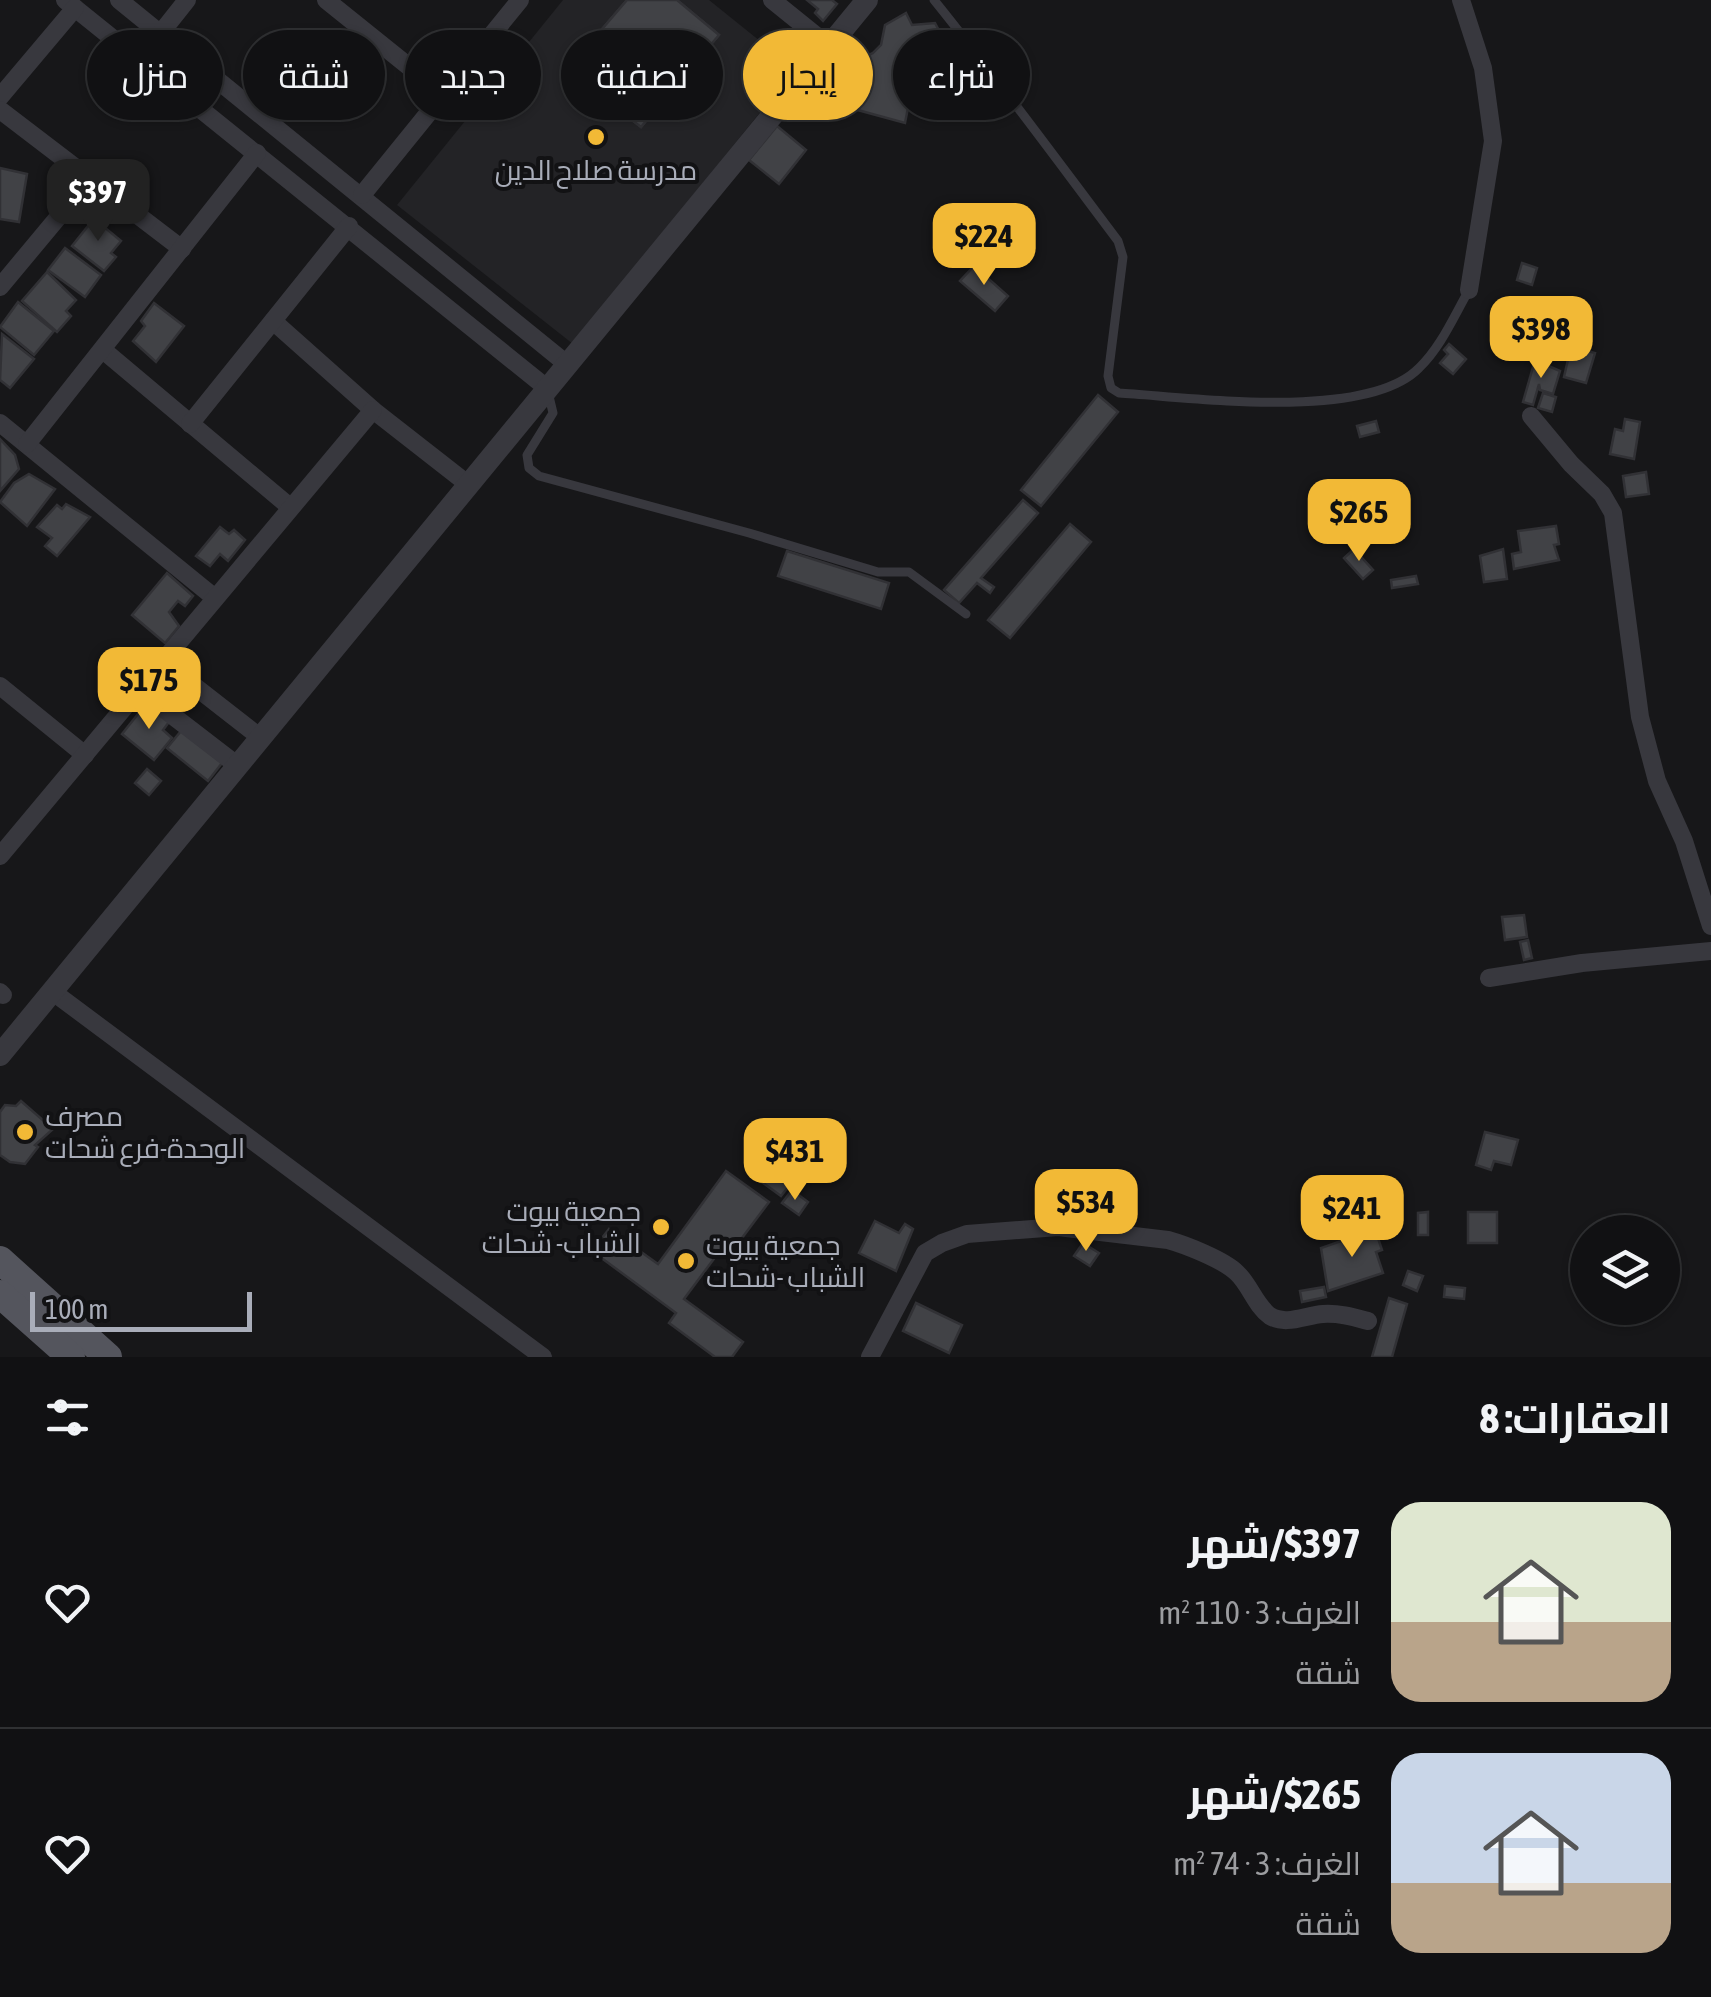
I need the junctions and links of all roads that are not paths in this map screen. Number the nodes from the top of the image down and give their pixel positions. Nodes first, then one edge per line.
1 (119, 0) edge
2 (187, 0) edge
3 (520, 0) edge
4 (772, 0) edge
5 (866, 0) edge
6 (934, 0) edge
7 (1461, 0) edge
8 (334, 3) edge
9 (70, 4) edge
10 (155, 30) edge
11 (163, 30) edge
12 (495, 30) edge
13 (809, 30) edge
14 (841, 30) edge
15 (405, 62) edge
16 (223, 84) edge
17 (0, 97) edge
18 (0, 110) edge
19 (422, 120) edge
20 (768, 120) edge
21 (257, 153) junction
22 (90, 179) junction
23 (362, 195) junction
24 (349, 226) junction
25 (182, 248) junction
26 (4, 276) edge
27 (1468, 290) joint
28 (273, 321) junction
29 (103, 350) junction
30 (568, 365) junction
31 (548, 389) junction
32 (373, 410) junction
33 (1531, 416) dead end
34 (0, 423) edge
35 (190, 424) junction
36 (27, 444) junction
37 (469, 485) junction
38 (290, 507) junction
39 (214, 598) junction
40 (966, 614) dead end
41 (162, 660) junction
42 (0, 686) edge
43 (138, 690) junction
44 (261, 738) junction
45 (84, 755) junction
46 (238, 766) junction
47 (4, 843) edge
48 (1711, 926) edge
49 (1711, 951) edge
50 (1489, 978) dead end
51 (53, 992) junction
52 (0, 1055) edge
53 (0, 1260) edge
54 (0, 1294) edge
55 (1368, 1322) dead end
56 (69, 1356) edge
57 (108, 1357) edge
58 (543, 1357) edge
59 (870, 1357) edge

1 - 10 street
2 - 11 street
3 - 12 street
4 - 13 street
5 - 14 street
6 - 27 lane
7 - 27 street
8 - 15 street
9 - 17 street
9 - 21 street
16 - 23 street
18 - 22 street
19 - 23 street
20 - 30 street
21 - 24 street
21 - 25 street
22 - 25 street
22 - 26 street
23 - 30 street
24 - 28 street
24 - 31 street
25 - 29 street
28 - 32 street
28 - 35 street
29 - 35 street
29 - 36 street
30 - 31 street
31 - 37 street
31 - 40 lane
32 - 37 street
32 - 38 street
33 - 48 street
34 - 36 street
35 - 38 street
36 - 39 street
37 - 44 street
38 - 39 street
39 - 41 street
41 - 43 street
41 - 44 street
42 - 45 street
43 - 45 street
43 - 46 street
44 - 46 street
45 - 47 street
46 - 51 street
49 - 50 street
51 - 52 street
51 - 58 street
53 - 57 main road
54 - 56 main road
55 - 59 street

